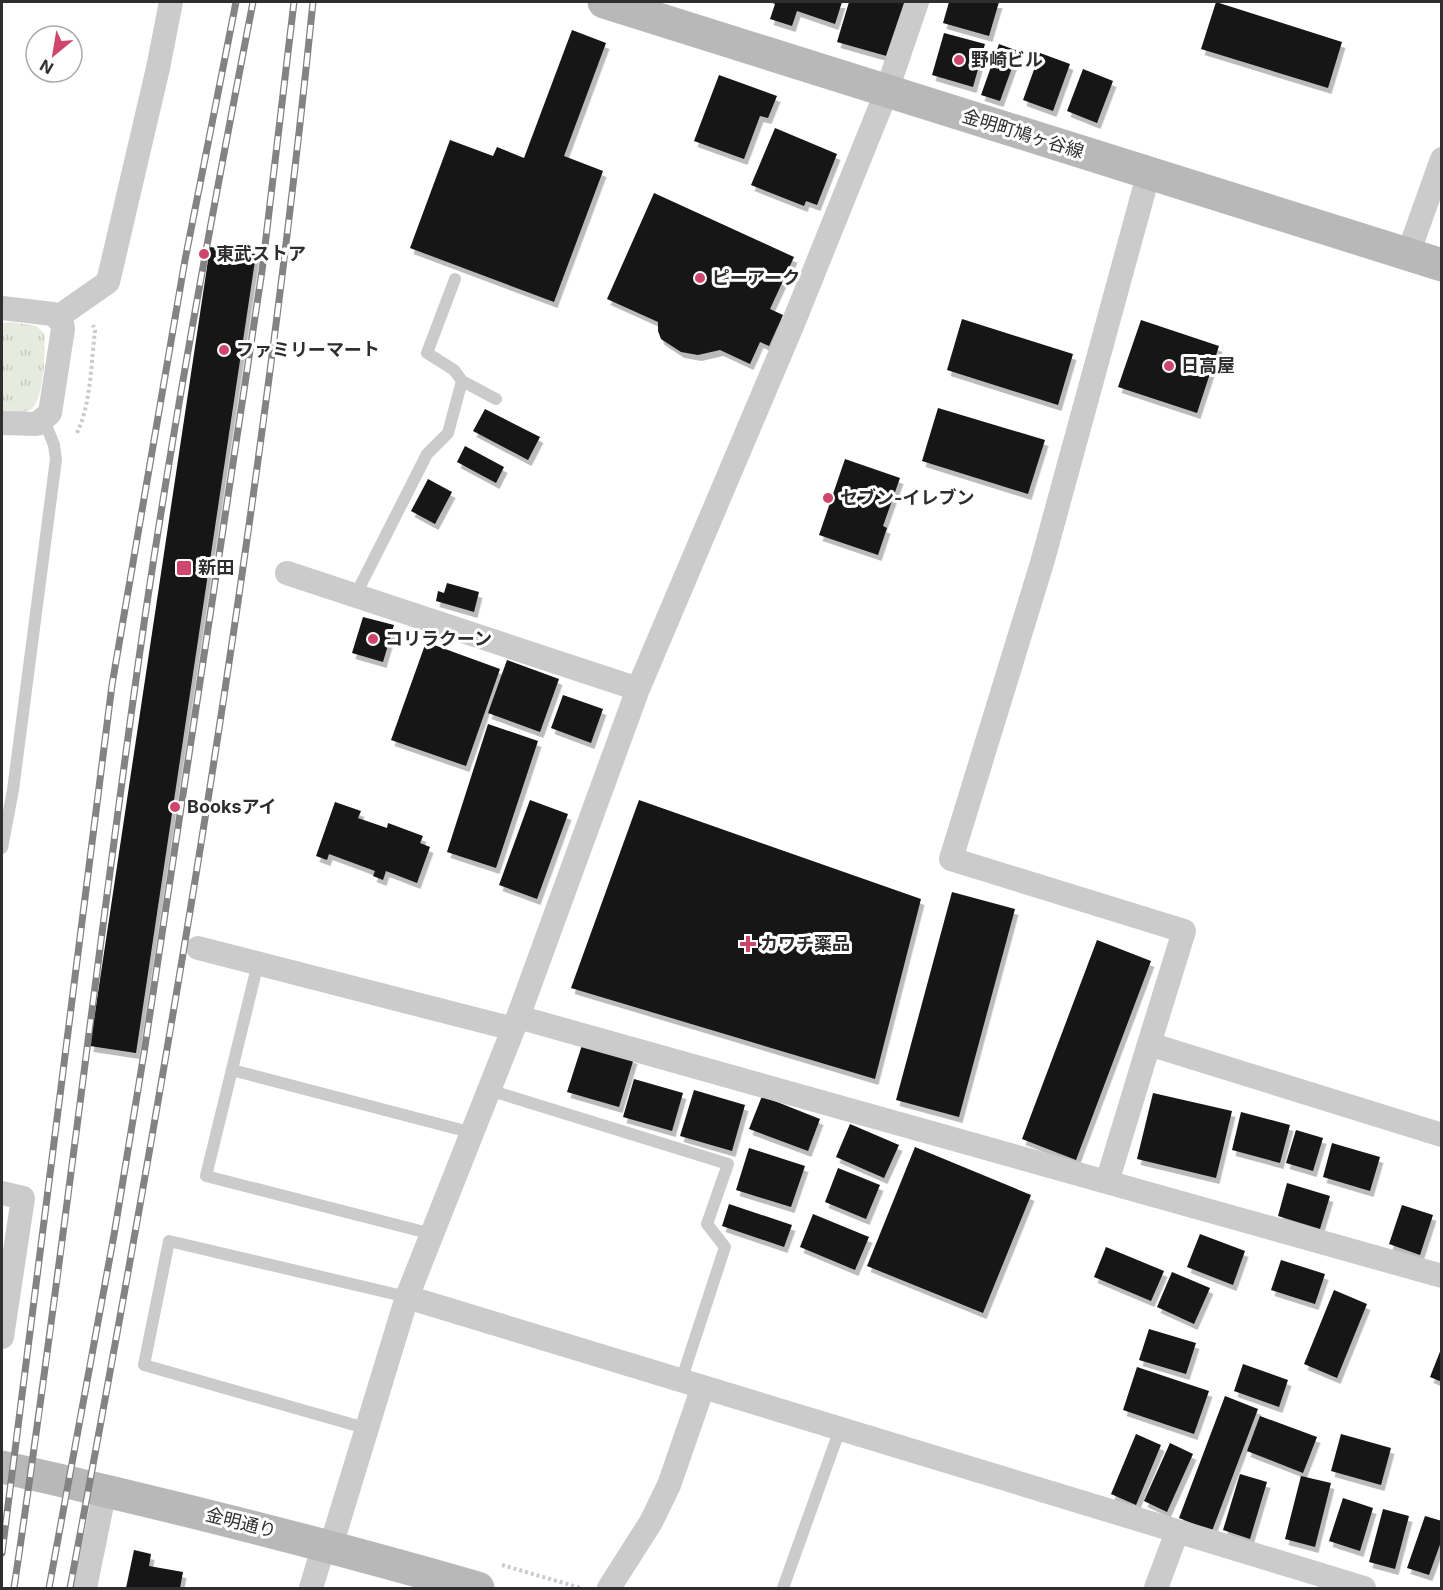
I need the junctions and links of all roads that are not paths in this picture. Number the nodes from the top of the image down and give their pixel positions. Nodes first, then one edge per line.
1 (171, 2) edge
2 (604, 2) edge
3 (917, 2) edge
4 (886, 93) junction
5 (1442, 159) edge
6 (1149, 172) junction
7 (1408, 255) junction
8 (1442, 265) edge
9 (455, 279) dead end
10 (2, 308) edge
11 (58, 317) junction
12 (462, 381) junction
13 (496, 399) dead end
14 (44, 420) junction
15 (2, 423) edge
16 (287, 573) dead end
17 (355, 596) junction
18 (638, 689) junction
19 (2, 848) edge
20 (198, 948) dead end
21 (258, 963) junction
22 (516, 1023) junction
23 (1149, 1044) junction
24 (232, 1070) junction
25 (489, 1090) junction
26 (472, 1133) junction
27 (1442, 1135) edge
28 (1107, 1182) junction
29 (2, 1193) edge
30 (432, 1234) junction
31 (1442, 1276) edge
32 (407, 1297) junction
33 (2, 1337) edge
34 (692, 1384) junction
35 (365, 1428) junction
36 (840, 1429) junction
37 (2, 1467) edge
38 (105, 1491) junction
39 (1177, 1532) junction
40 (328, 1545) junction
41 (85, 1588) edge
42 (311, 1588) edge
43 (478, 1588) edge
44 (609, 1588) edge
45 (783, 1588) edge
46 (1156, 1588) edge
47 (1364, 1588) edge

1 - 11 street
2 - 4 main road, 金明町鳩ヶ谷線
3 - 4 street
4 - 6 main road, 金明町鳩ヶ谷線
4 - 18 street
5 - 7 street
6 - 7 main road, 金明町鳩ヶ谷線
6 - 23 street
7 - 8 main road, 金明町鳩ヶ谷線
9 - 12 lane
10 - 11 street
11 - 14 street
12 - 13 lane
12 - 17 lane
14 - 15 street
14 - 19 lane
16 - 17 street
17 - 18 street
18 - 22 street
20 - 21 street
21 - 22 street
21 - 24 lane
22 - 25 street
22 - 28 street
23 - 27 street
23 - 28 street
24 - 26 lane
24 - 30 lane
25 - 26 street
25 - 34 lane
26 - 30 street
28 - 31 street
29 - 33 street
30 - 32 street
32 - 34 street
32 - 35 street
32 - 35 lane
34 - 36 street
34 - 44 street
35 - 40 street
36 - 39 street
36 - 45 lane
37 - 38 main road, 金明通り
38 - 40 main road, 金明通り
38 - 41 street
39 - 46 street
39 - 47 street
40 - 42 street
40 - 43 main road, 金明通り

